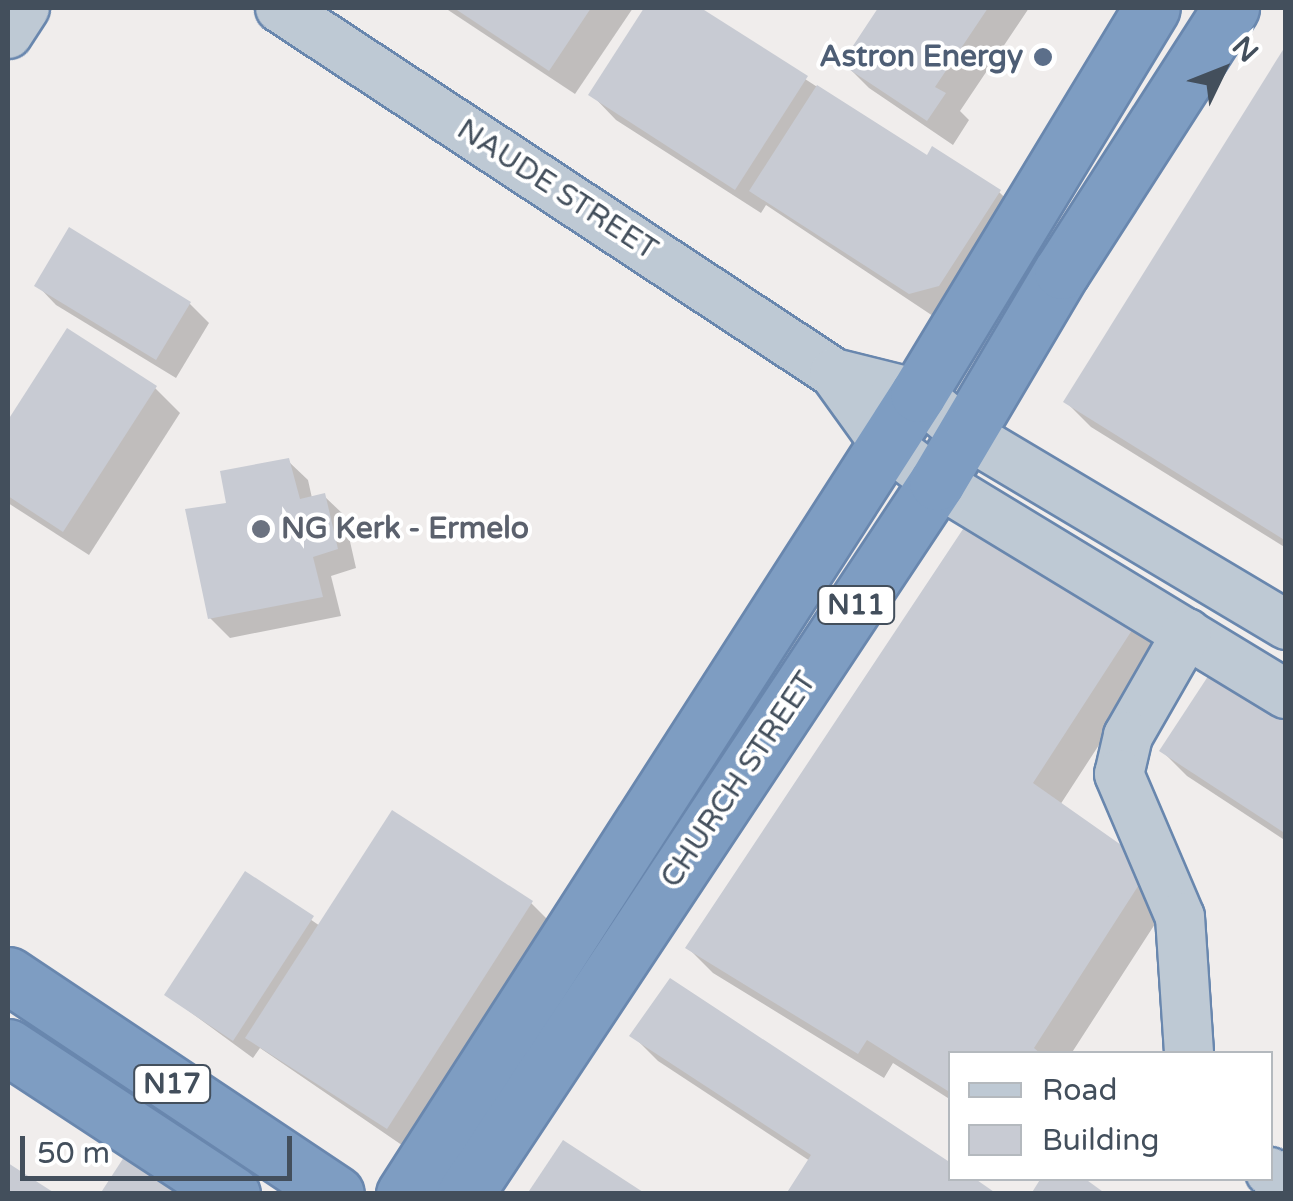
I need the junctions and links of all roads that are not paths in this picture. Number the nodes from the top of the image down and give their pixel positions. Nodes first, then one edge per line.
1 (25, 8) edge
2 (280, 8) edge
3 (1152, 8) edge
4 (1231, 8) edge
5 (8, 34) edge
6 (834, 372) junction
7 (918, 394) junction
8 (966, 434) junction
9 (883, 441) junction
10 (937, 482) junction
11 (1286, 625) edge
12 (1186, 634) junction
13 (1286, 694) edge
14 (8, 975) edge
15 (8, 1047) edge
16 (1189, 1051) edge
17 (232, 1194) edge
18 (336, 1194) edge
19 (404, 1194) edge
20 (465, 1194) edge

1 - 5 street
2 - 6 street, NAUDE STREET
3 - 7 highway, CHURCH STREET / N11
4 - 8 highway, CHURCH STREET / N11
6 - 7 street, NAUDE STREET
6 - 9 street, NAUDE STREET
7 - 8 street
7 - 9 highway, CHURCH STREET / N11
8 - 10 highway, CHURCH STREET / N11
8 - 11 street
9 - 10 street, NAUDE STREET
9 - 19 highway, CHURCH STREET / N11
10 - 12 street, NAUDE STREET
10 - 20 highway, CHURCH STREET / N11
12 - 13 street, NAUDE STREET
12 - 16 street
14 - 18 highway, N17
15 - 17 highway, N17

